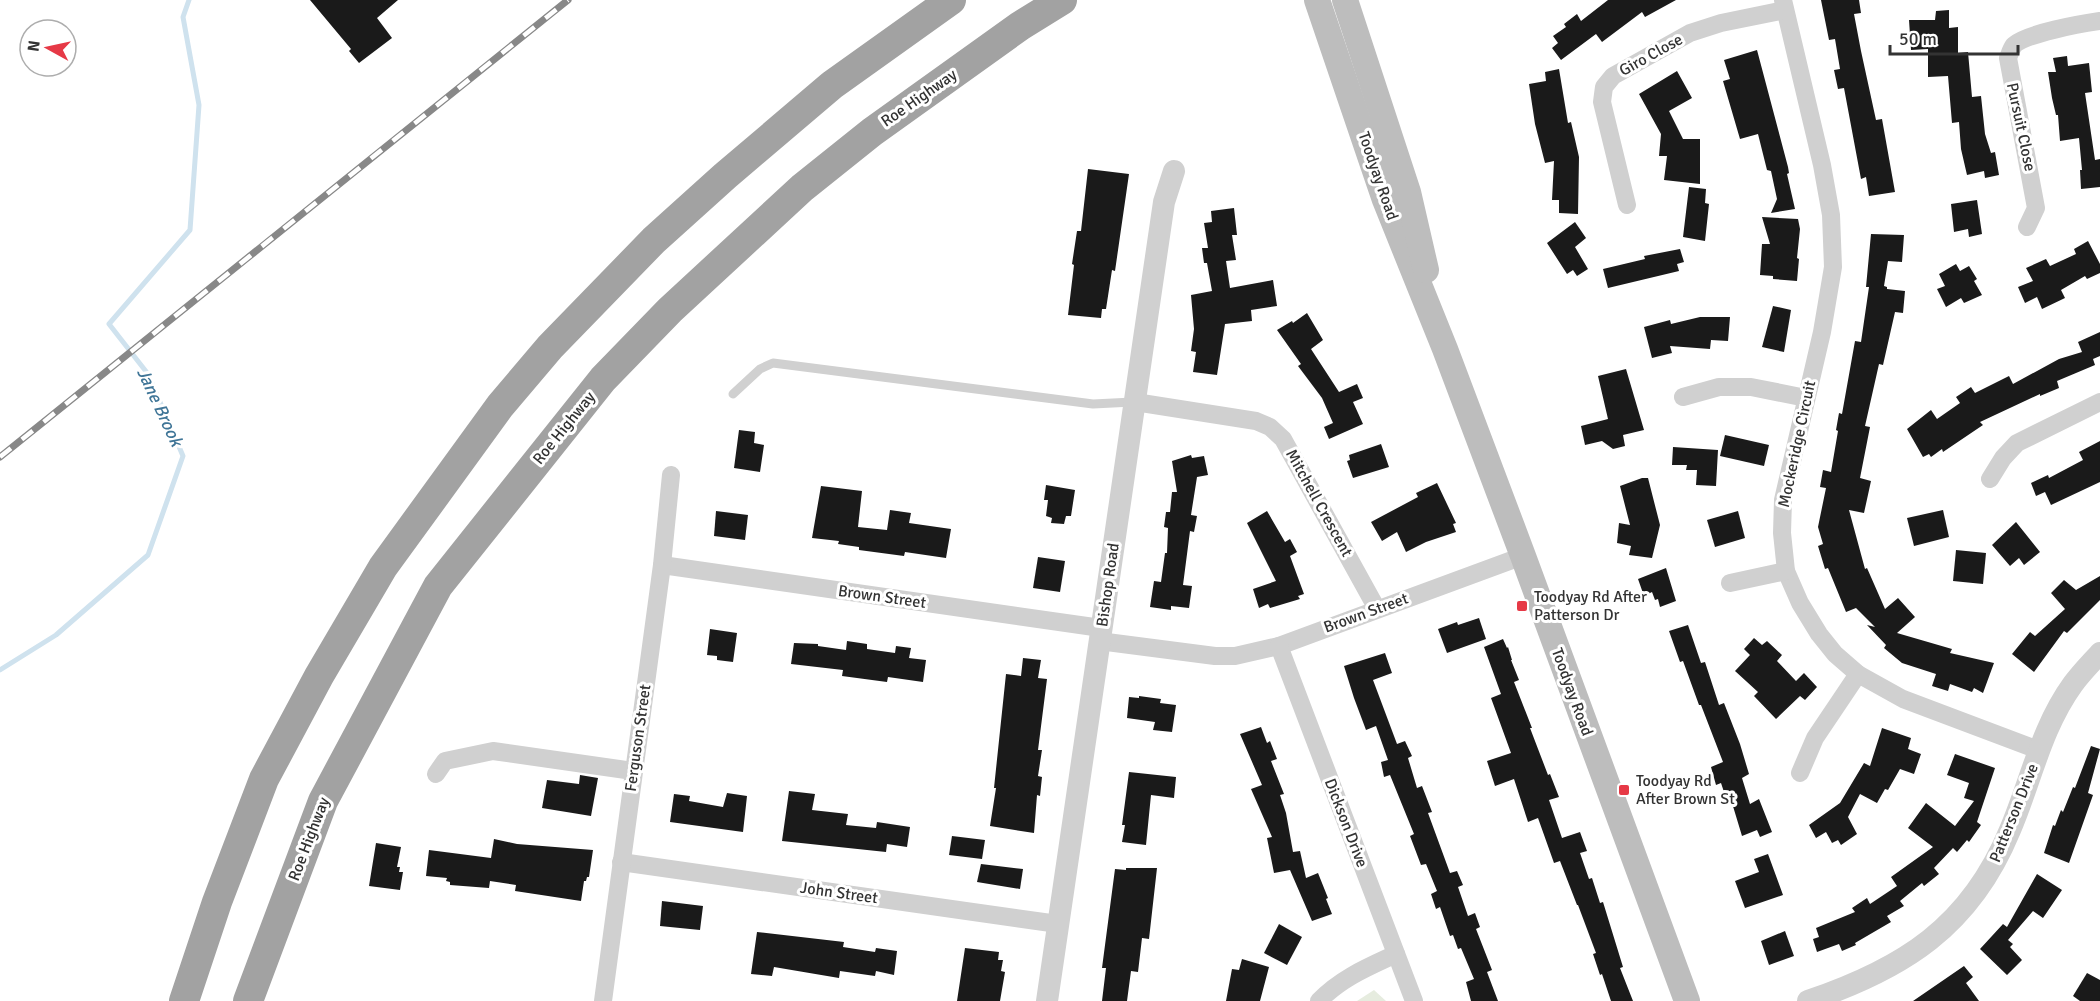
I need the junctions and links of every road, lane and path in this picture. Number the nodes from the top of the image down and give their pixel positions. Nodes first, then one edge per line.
1 (951, 0) edge
2 (1062, 0) edge
3 (1317, 0) edge
4 (1345, 0) edge
5 (1784, 5) edge
6 (2100, 21) edge
7 (1174, 171) dead end
8 (1627, 205) dead end
9 (2027, 227) dead end
10 (1445, 349) junction
11 (733, 394) dead end
12 (1683, 397) dead end
13 (1806, 398) junction
14 (1135, 402) junction
15 (2100, 402) edge
16 (671, 475) dead end
17 (1990, 479) dead end
18 (1523, 556) junction
19 (662, 565) junction
20 (1786, 571) junction
21 (1730, 583) dead end
22 (1377, 609) junction
23 (1100, 634) junction
24 (1279, 646) junction
25 (2100, 653) edge
26 (1858, 674) junction
27 (2038, 750) junction
28 (633, 771) junction
29 (1800, 773) dead end
30 (436, 774) dead end
31 (621, 862) junction
32 (1058, 924) junction
33 (1396, 954) junction
34 (184, 1001) edge
35 (248, 1001) edge
36 (603, 1001) edge
37 (1047, 1001) edge
38 (1319, 1001) edge
39 (1414, 1001) edge
40 (1686, 1001) edge
41 (1808, 1001) edge

1 - 34 highway
2 - 35 highway, Roe Highway
3 - 10 main road, Toodyay Road
4 - 10 main road, Toodyay Road
5 - 8 street, Giro Close
5 - 13 street, Mockeridge Circuit
6 - 9 street, Pursuit Close
7 - 14 street, Bishop Road
10 - 18 main road, Toodyay Road
11 - 14 lane
12 - 13 street
13 - 20 street, Mockeridge Circuit
14 - 22 street, Mitchell Crescent
14 - 23 street, Bishop Road
15 - 17 street
16 - 19 street, Ferguson Street
18 - 22 street, Brown Street
18 - 40 main road, Toodyay Road
19 - 23 street, Brown Street
19 - 28 street, Ferguson Street
20 - 21 street
20 - 26 street, Mockeridge Circuit
22 - 24 street, Brown Street
23 - 24 street, Brown Street
23 - 32 street, Bishop Road
24 - 33 street, Dickson Drive
25 - 27 street, Patterson Drive
26 - 27 street, Mockeridge Circuit
26 - 29 street
27 - 41 street, Patterson Drive
28 - 30 street
28 - 31 street, Ferguson Street
31 - 32 street, John Street
31 - 36 street, Ferguson Street
32 - 37 street, Bishop Road
33 - 38 street
33 - 39 street, Dickson Drive

